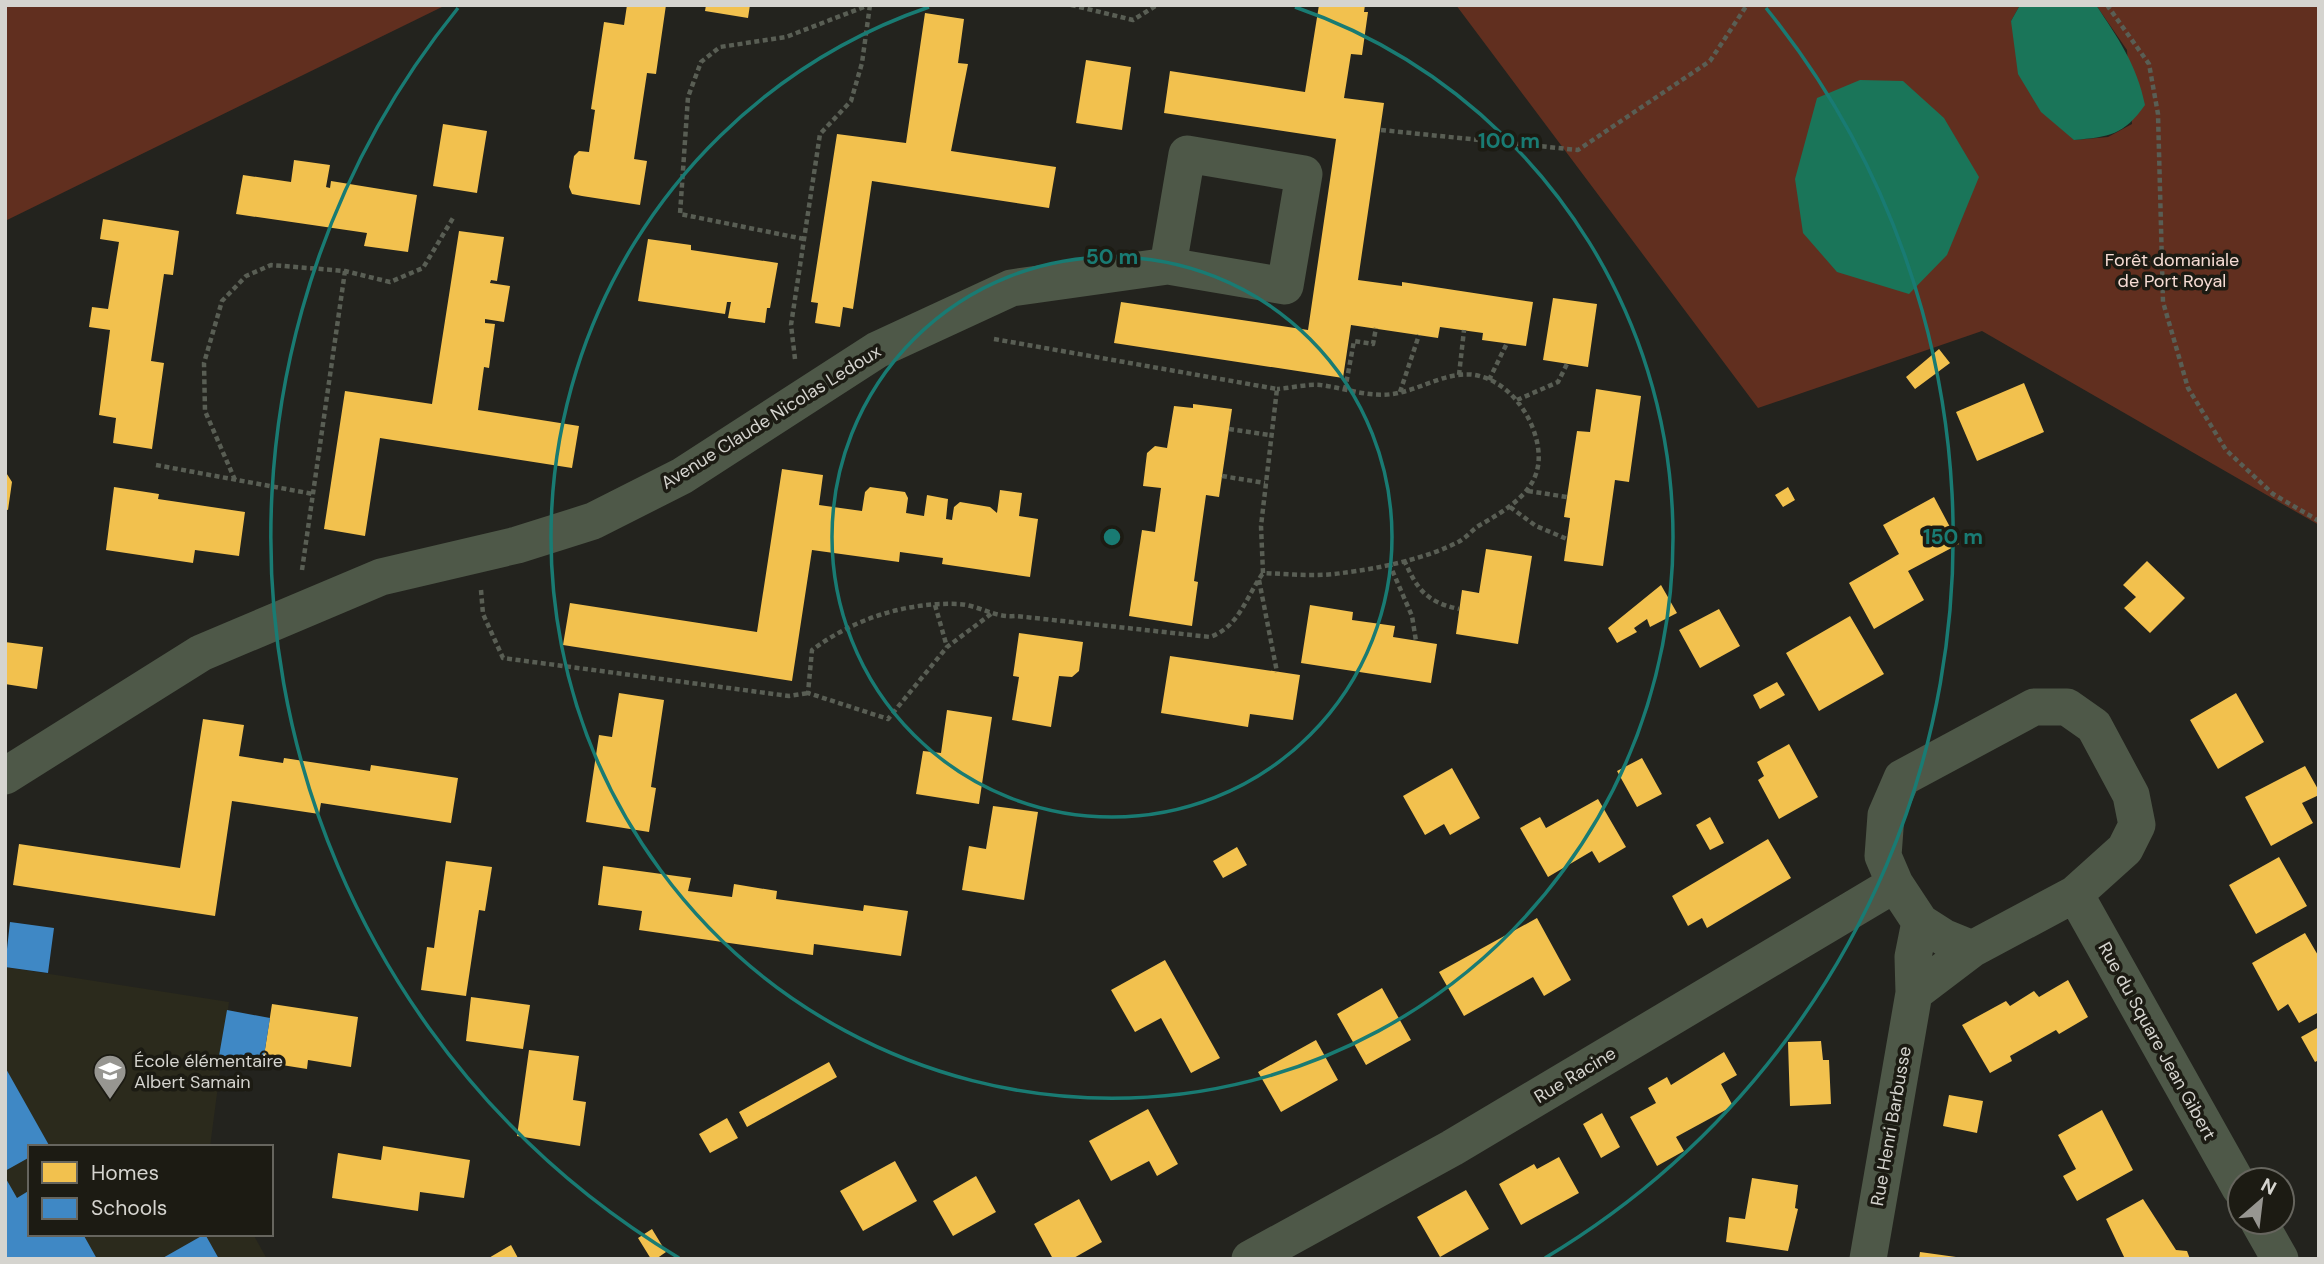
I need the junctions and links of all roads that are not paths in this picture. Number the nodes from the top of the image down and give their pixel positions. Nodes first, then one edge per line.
1 (1168, 266) junction
2 (5, 776) edge
3 (1895, 884) junction
4 (2074, 894) junction
5 (1920, 922) junction
6 (1972, 949) junction
7 (1914, 993) junction
8 (2228, 1166) edge
9 (2267, 1236) edge
10 (1250, 1259) edge
11 (1868, 1259) edge
12 (2280, 1259) edge

1 - 1 street, Avenue Claude Nicolas Ledoux
1 - 2 street, Avenue Claude Nicolas Ledoux
3 - 4 street
3 - 5 street
3 - 10 street, Rue Racine
4 - 6 street
4 - 8 street, Rue du Square Jean Gibert
5 - 6 street
5 - 7 street, Rue Henri Barbusse
6 - 7 street
7 - 11 street, Rue Henri Barbusse
9 - 12 street

